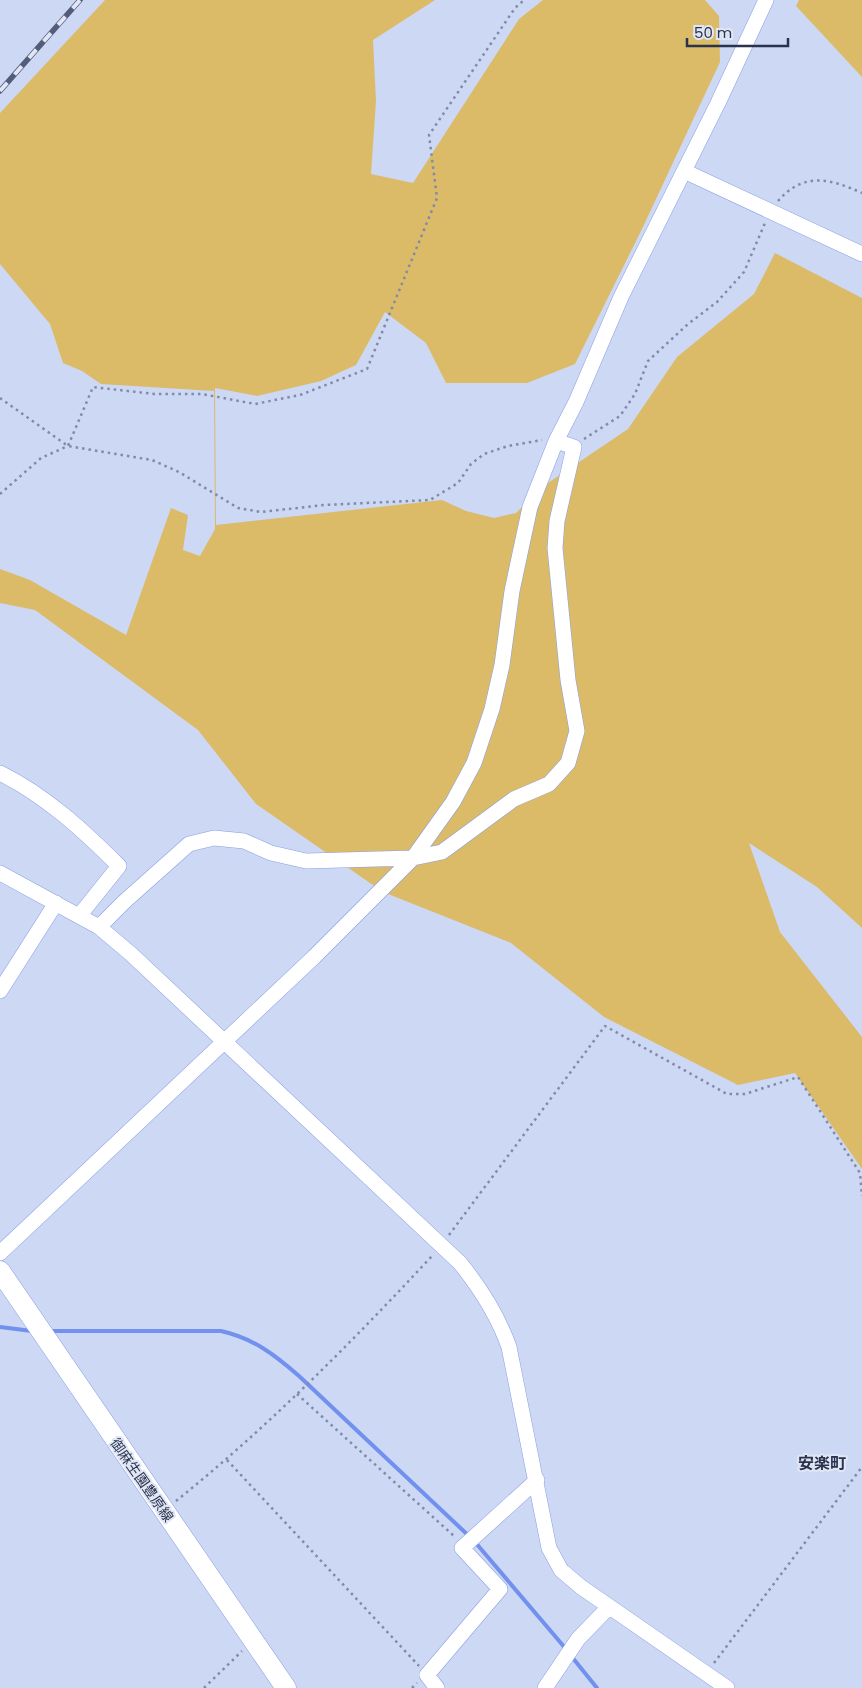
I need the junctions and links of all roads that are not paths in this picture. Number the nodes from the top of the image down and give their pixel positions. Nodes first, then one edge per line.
1 (766, 0) edge
2 (684, 171) junction
3 (862, 254) edge
4 (556, 441) junction
5 (0, 773) edge
6 (413, 858) junction
7 (0, 873) edge
8 (56, 903) junction
9 (78, 916) junction
10 (99, 927) junction
11 (0, 991) edge
12 (224, 1043) junction
13 (0, 1253) edge
14 (0, 1271) edge
15 (537, 1480) junction
16 (608, 1607) junction
17 (286, 1688) edge
18 (437, 1688) edge
19 (545, 1688) edge
20 (727, 1688) edge

1 - 2 street
2 - 3 street
2 - 4 street
4 - 6 street
4 - 6 street
5 - 9 street
6 - 10 street
6 - 12 street
7 - 8 street
8 - 9 street
8 - 11 street
9 - 10 street
10 - 12 street
12 - 13 street
12 - 15 street
14 - 17 main road, 御麻生園豊原線
15 - 16 street
15 - 18 street
16 - 19 street
16 - 20 street

